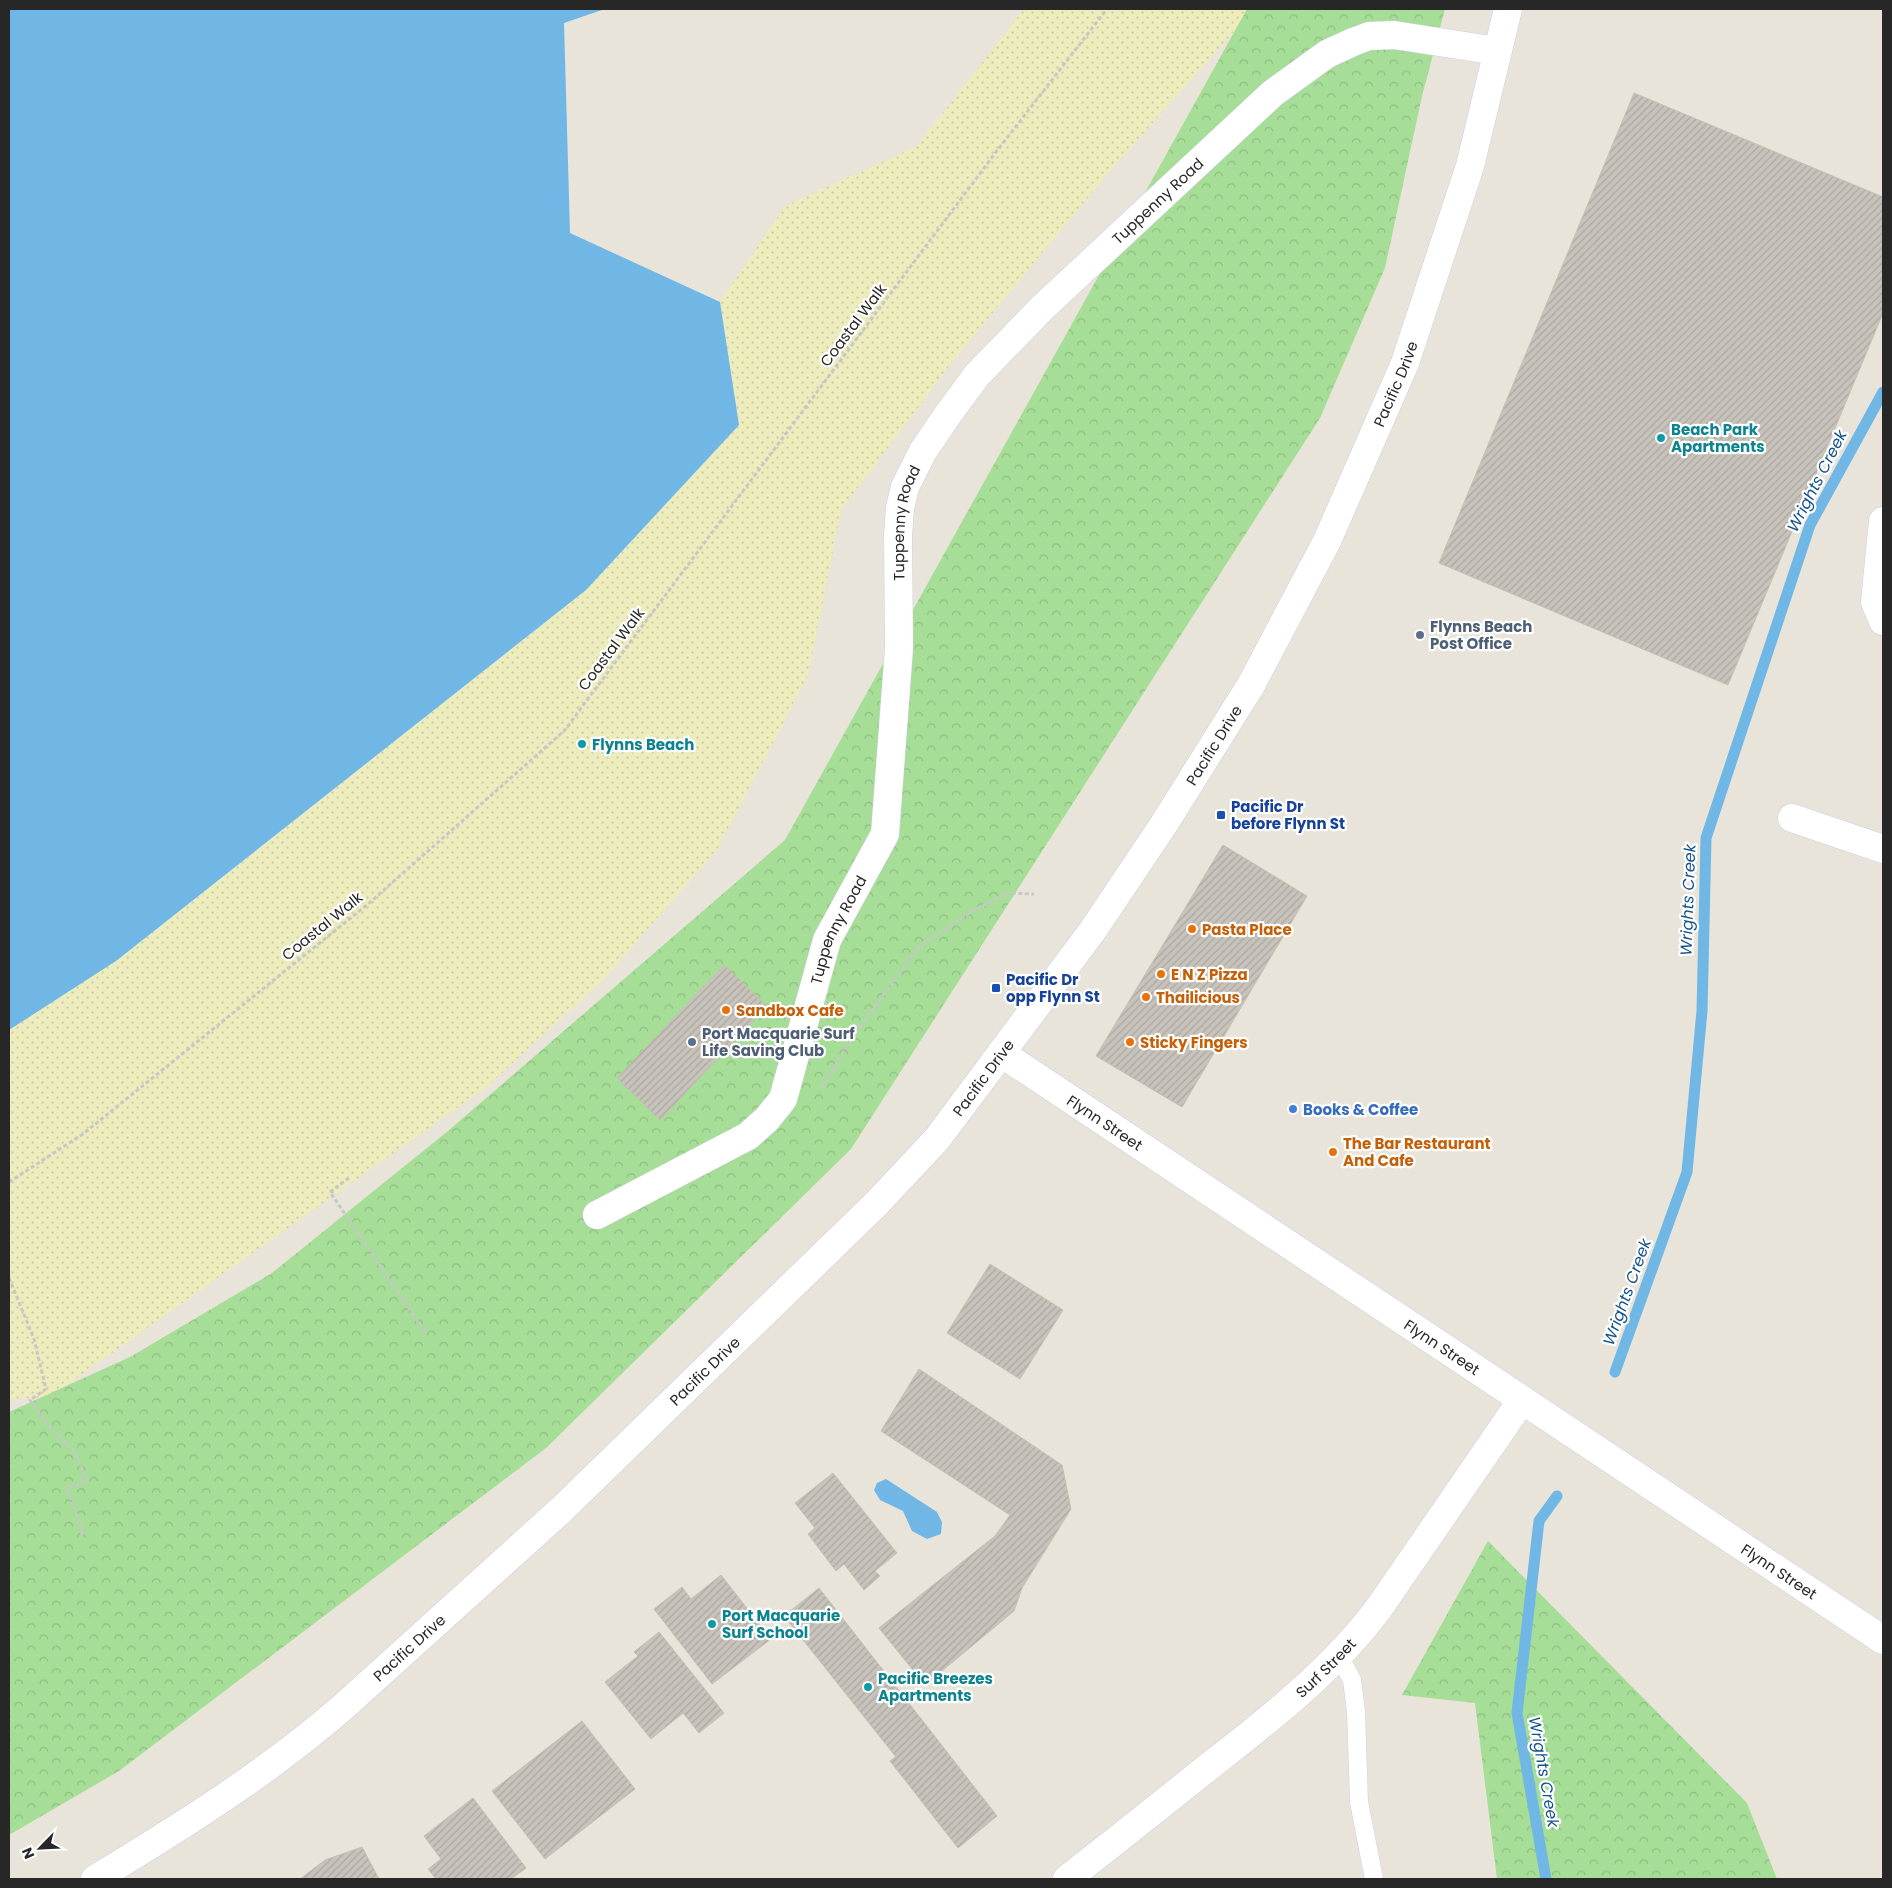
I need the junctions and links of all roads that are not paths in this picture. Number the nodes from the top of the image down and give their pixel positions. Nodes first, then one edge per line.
1 (1508, 9) edge
2 (1497, 51) junction
3 (1883, 521) edge
4 (1883, 621) edge
5 (1792, 818) dead end
6 (1883, 849) edge
7 (1001, 1053) junction
8 (597, 1215) dead end
9 (1522, 1400) junction
10 (1883, 1640) edge
11 (1339, 1656) junction
12 (95, 1879) edge
13 (1067, 1879) edge
14 (1374, 1879) edge

1 - 2 street, Pacific Drive
2 - 7 street, Pacific Drive
2 - 8 street, Tuppenny Road
3 - 4 street
5 - 6 street
7 - 9 street, Flynn Street
7 - 12 street, Pacific Drive
9 - 10 street, Flynn Street
9 - 11 street, Surf Street
11 - 13 street, Surf Street
11 - 14 lane

